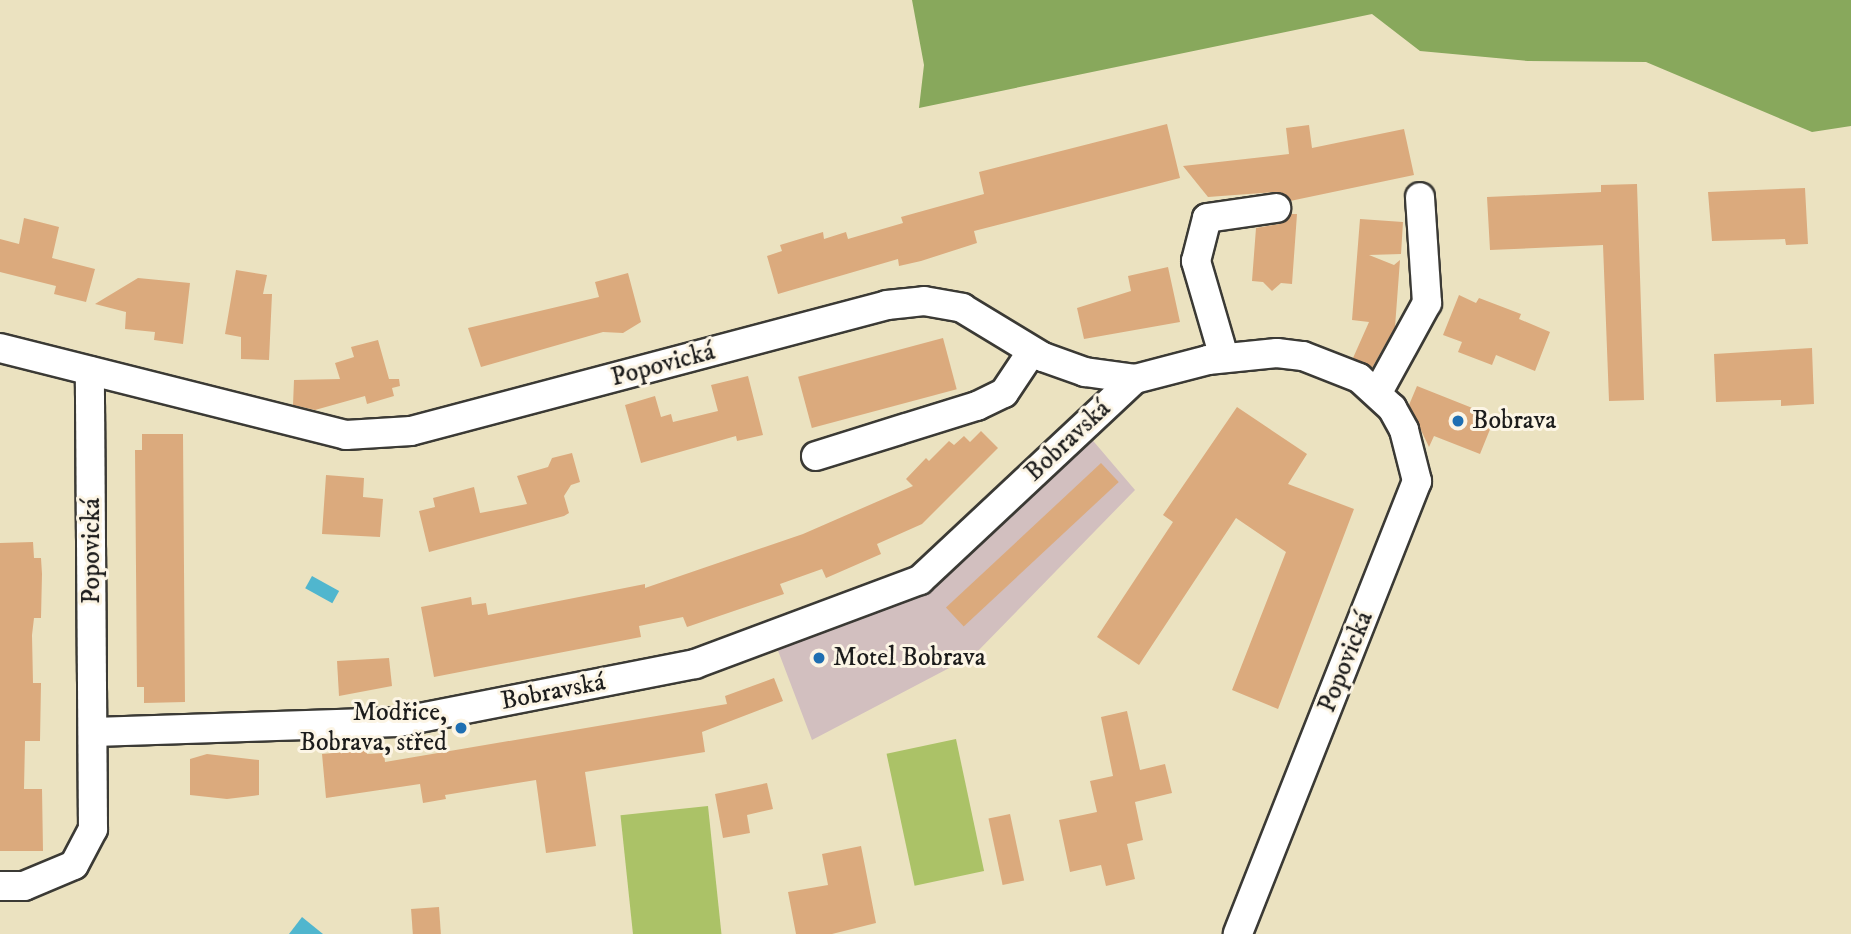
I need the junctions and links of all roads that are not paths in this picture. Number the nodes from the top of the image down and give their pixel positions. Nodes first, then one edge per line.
1 (1420, 197) dead end
2 (1276, 208) dead end
3 (0, 348) edge
4 (1032, 351) junction
5 (1224, 357) junction
6 (90, 370) junction
7 (1135, 379) junction
8 (1378, 392) junction
9 (816, 456) dead end
10 (93, 732) junction
11 (0, 886) edge
12 (1238, 934) edge

1 - 8 street
2 - 5 street
3 - 6 street, Popovická
4 - 6 street, Popovická
4 - 7 street, Popovická
4 - 9 street
5 - 7 street, Popovická
5 - 8 street, Popovická
6 - 10 street, Popovická
7 - 10 street, Bobravská
8 - 12 street, Popovická
10 - 11 street

